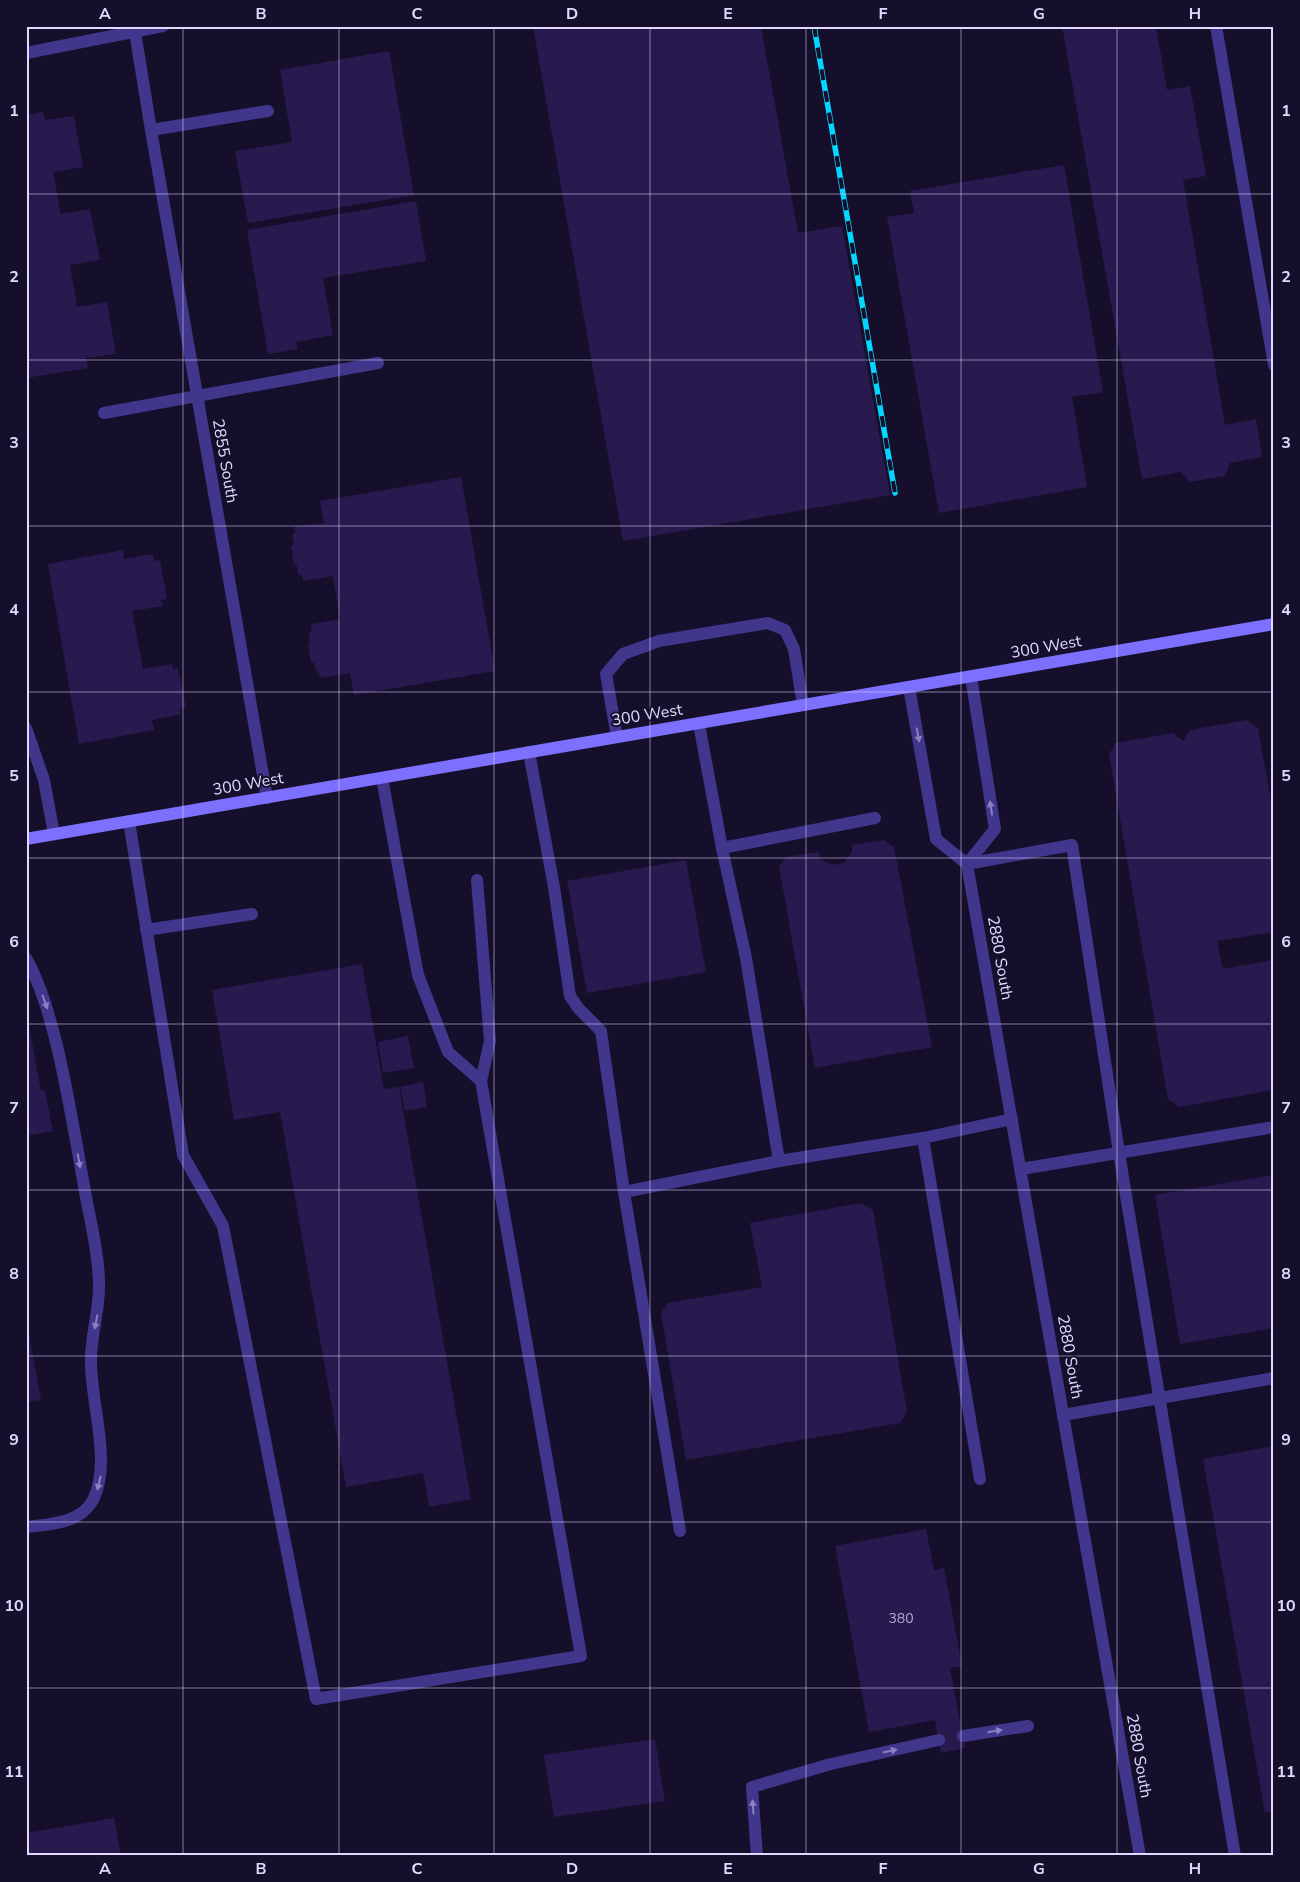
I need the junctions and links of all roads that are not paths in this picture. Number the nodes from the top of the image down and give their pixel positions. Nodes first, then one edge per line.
1 (163, 26) edge
2 (1216, 26) edge
3 (135, 32) junction
4 (26, 53) edge
5 (268, 111) dead end
6 (151, 130) junction
7 (378, 363) dead end
8 (1274, 365) edge
9 (197, 396) junction
10 (104, 413) dead end
11 (1274, 624) edge
12 (971, 677) junction
13 (909, 687) junction
14 (803, 705) junction
15 (699, 724) junction
16 (26, 728) edge
17 (617, 737) junction
18 (530, 752) junction
19 (382, 778) junction
20 (267, 798) junction
21 (875, 818) dead end
22 (129, 822) junction
23 (54, 834) junction
24 (26, 840) edge
25 (722, 848) junction
26 (967, 864) junction
27 (477, 880) dead end
28 (252, 914) dead end
29 (146, 930) junction
30 (26, 958) edge
31 (481, 1081) junction
32 (1012, 1119) junction
33 (1274, 1127) edge
34 (923, 1138) junction
35 (1119, 1153) junction
36 (779, 1160) junction
37 (1021, 1169) junction
38 (624, 1192) junction
39 (1274, 1378) edge
40 (1161, 1397) junction
41 (1063, 1416) junction
42 (980, 1479) dead end
43 (26, 1527) edge
44 (680, 1531) dead end
45 (1028, 1726) dead end
46 (963, 1736) dead end
47 (939, 1740) dead end
48 (757, 1856) edge
49 (1140, 1856) edge
50 (1234, 1856) edge

1 - 3 street
2 - 8 street
3 - 4 street
3 - 6 street, 2855 South
5 - 6 street
6 - 9 street, 2855 South
7 - 9 street
9 - 10 street
9 - 20 street, 2855 South
11 - 12 main road, 300 West
12 - 13 main road, 300 West
26 -> 12 street
13 - 14 main road, 300 West
13 -> 26 street
14 - 15 main road, 300 West
14 - 17 street
15 - 17 main road, 300 West
15 - 25 street
16 - 23 street
17 - 18 main road, 300 West
18 - 19 main road, 300 West
18 - 38 street
19 - 20 main road, 300 West
19 - 31 street
20 - 22 main road, 300 West
21 - 25 street
22 - 23 main road, 300 West
22 - 29 street
23 - 24 main road, 300 West
25 - 36 street
26 - 32 street, 2880 South
26 - 35 street
27 - 31 street
28 - 29 street
29 - 31 street
30 -> 43 street
32 - 34 street
32 - 37 street, 2880 South
33 - 35 street
34 - 36 street
34 - 42 street
35 - 37 street
35 - 40 street
36 - 38 street
37 - 41 street, 2880 South
38 - 44 street
39 - 40 street
40 - 41 street
40 - 50 street
41 - 49 street, 2880 South
46 -> 45 street
48 -> 47 street

